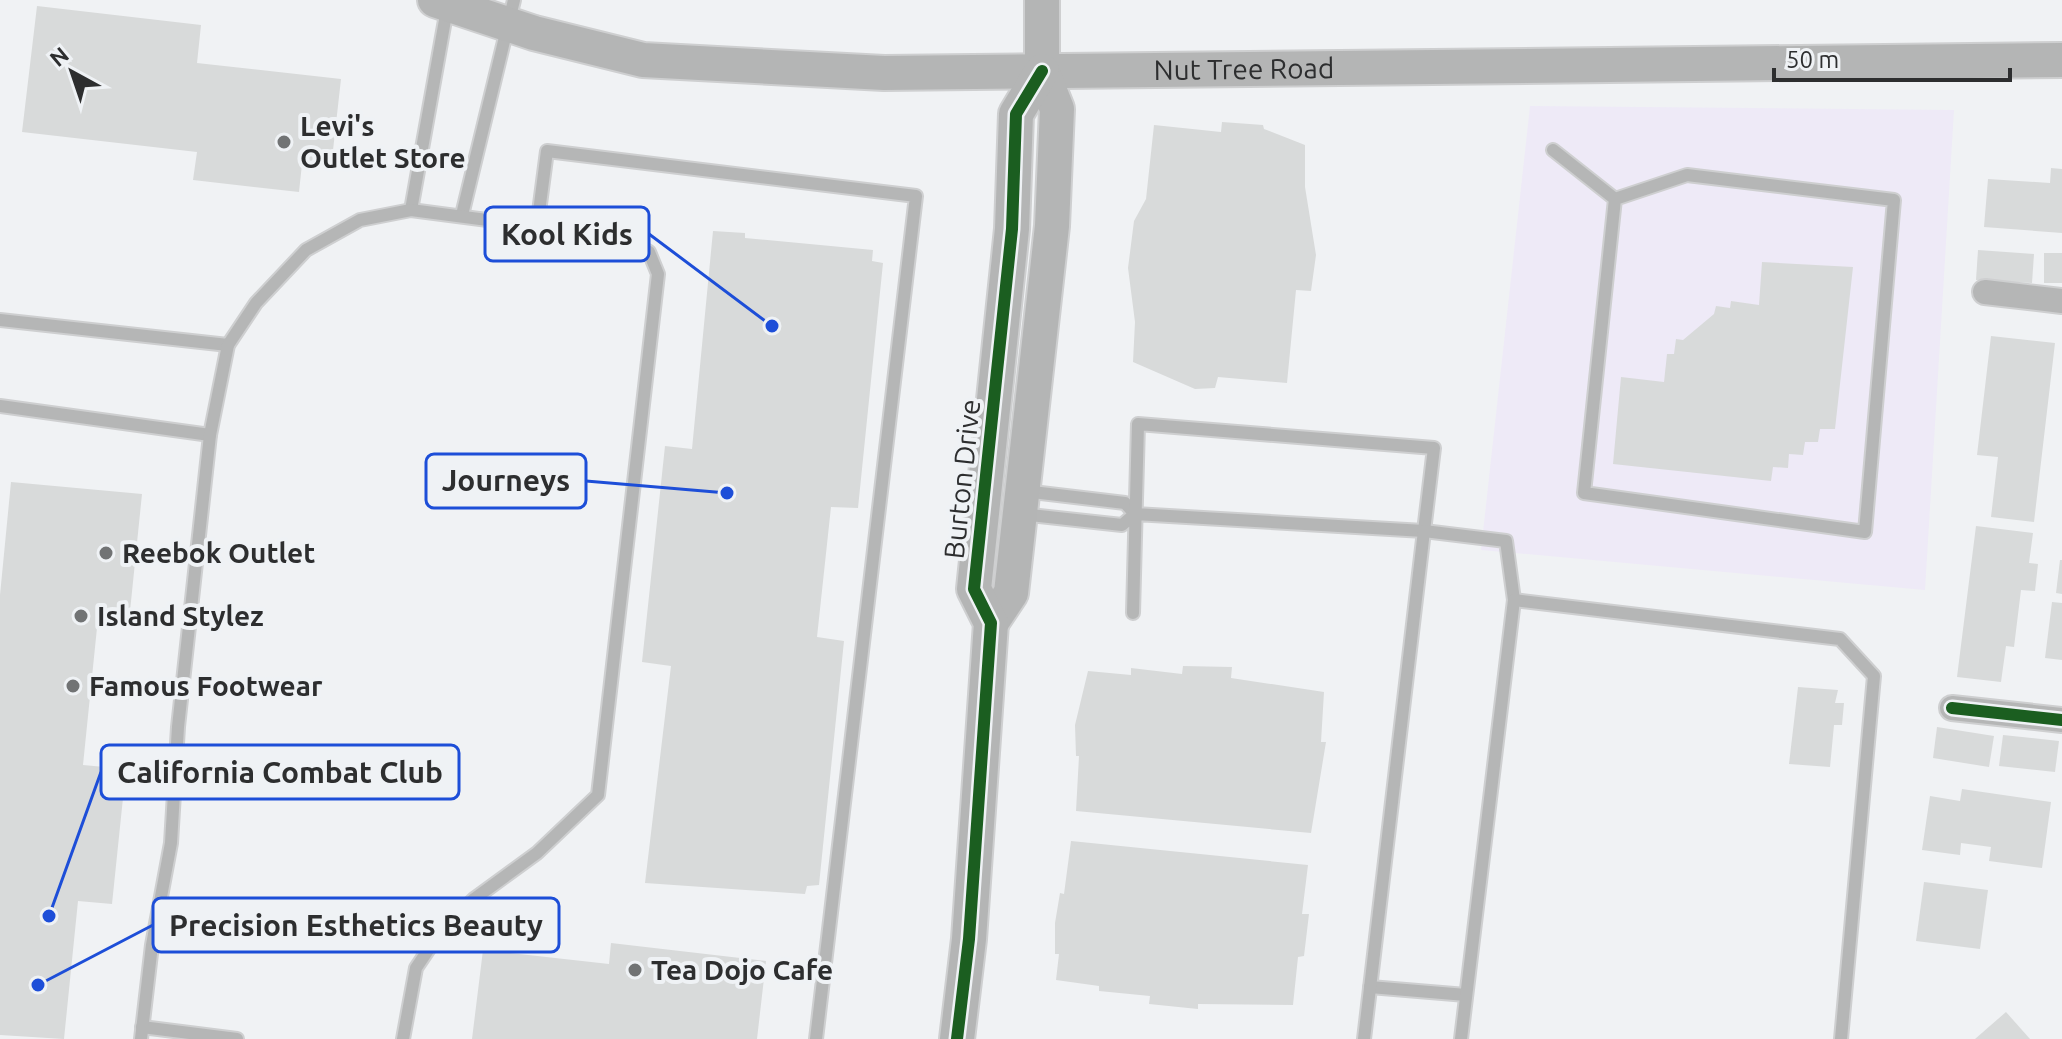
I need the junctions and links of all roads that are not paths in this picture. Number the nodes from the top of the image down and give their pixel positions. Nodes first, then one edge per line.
1 (1042, 0) edge
2 (444, 1) edge
3 (511, 12) edge
4 (2062, 60) edge
5 (1042, 71) junction
6 (1553, 150) dead end
7 (1615, 199) junction
8 (411, 210) junction
9 (462, 215) junction
10 (537, 227) junction
11 (1985, 292) dead end
12 (2062, 301) edge
13 (0, 320) edge
14 (228, 345) junction
15 (0, 406) edge
16 (210, 435) junction
17 (1023, 503) junction
18 (1135, 514) junction
19 (1424, 531) junction
20 (1514, 600) junction
21 (1133, 613) dead end
22 (991, 623) junction
23 (1952, 708) dead end
24 (2062, 720) edge
25 (1370, 987) junction
26 (1466, 995) junction
27 (142, 1033) edge
28 (237, 1039) edge
29 (403, 1039) edge
30 (816, 1039) edge
31 (957, 1039) edge
32 (1364, 1039) edge
33 (1461, 1039) edge
34 (1841, 1039) edge

1 - 5 main road, Burton Drive
2 - 3 main road, Nut Tree Road
2 - 8 lane
3 - 5 main road, Nut Tree Road
3 - 9 lane
4 - 5 main road, Nut Tree Road
5 - 17 main road, Burton Drive
5 - 22 main road, Burton Drive
6 - 7 lane
7 - 7 lane
8 - 9 lane
8 - 14 lane
9 - 10 lane
10 - 29 lane
10 - 30 lane
11 - 12 street
13 - 14 lane
14 - 16 lane
15 - 16 lane
16 - 27 lane
17 - 18 lane
17 - 18 lane
17 - 22 main road, Burton Drive
18 - 19 lane
18 - 19 lane
18 - 21 lane
19 - 20 lane
19 - 25 lane
20 - 26 lane
20 - 34 lane
22 - 31 main road, Burton Drive
23 - 24 street
25 - 26 lane
25 - 32 lane
26 - 33 lane
27 - 28 lane

